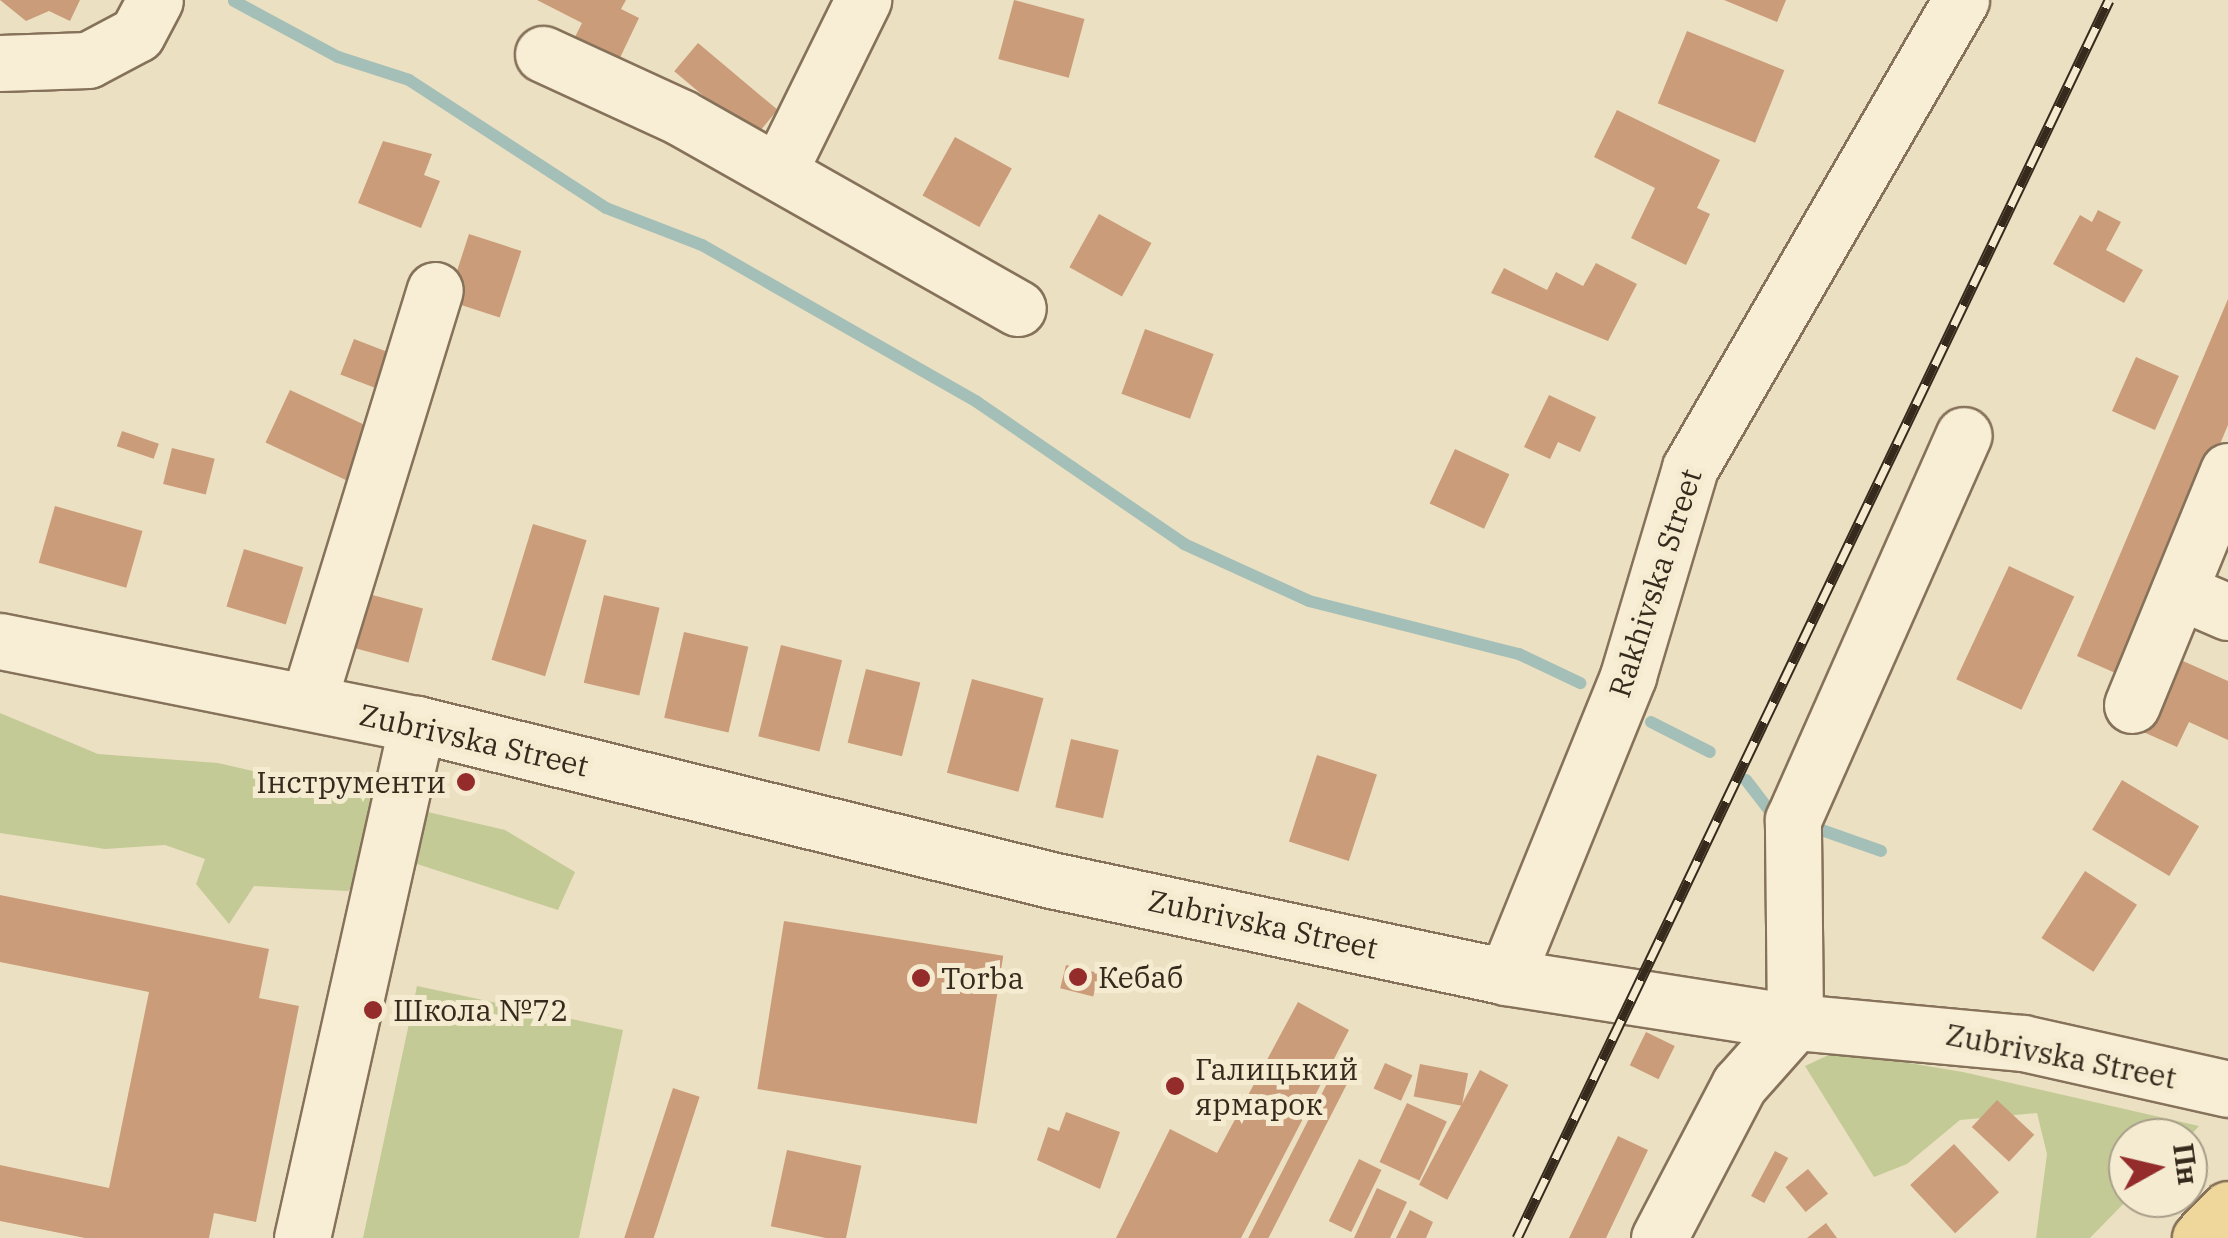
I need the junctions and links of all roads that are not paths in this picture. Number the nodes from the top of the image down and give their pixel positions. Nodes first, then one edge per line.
1 (155, 0) edge
2 (862, 0) edge
3 (1961, 0) edge
4 (543, 54) dead end
5 (0, 62) edge
6 (779, 171) junction
7 (434, 290) dead end
8 (1018, 308) dead end
9 (1964, 435) dead end
10 (2228, 472) edge
11 (2204, 601) edge
12 (0, 642) edge
13 (308, 702) junction
14 (2132, 704) dead end
15 (417, 724) junction
16 (1506, 977) junction
17 (1795, 1022) junction
18 (2228, 1089) edge
19 (2228, 1209) edge
20 (302, 1238) edge
21 (1658, 1238) edge
22 (2200, 1238) edge

1 - 5 street
2 - 6 street
3 - 16 street, Rakhivska Street
4 - 6 street
6 - 8 street
7 - 13 street
9 - 17 street
10 - 11 street
11 - 14 street
12 - 13 street, Zubrivska Street
13 - 15 street, Zubrivska Street
15 - 16 street, Zubrivska Street
15 - 20 street
16 - 17 street, Zubrivska Street
17 - 18 street, Zubrivska Street
17 - 21 street
19 - 22 main road

